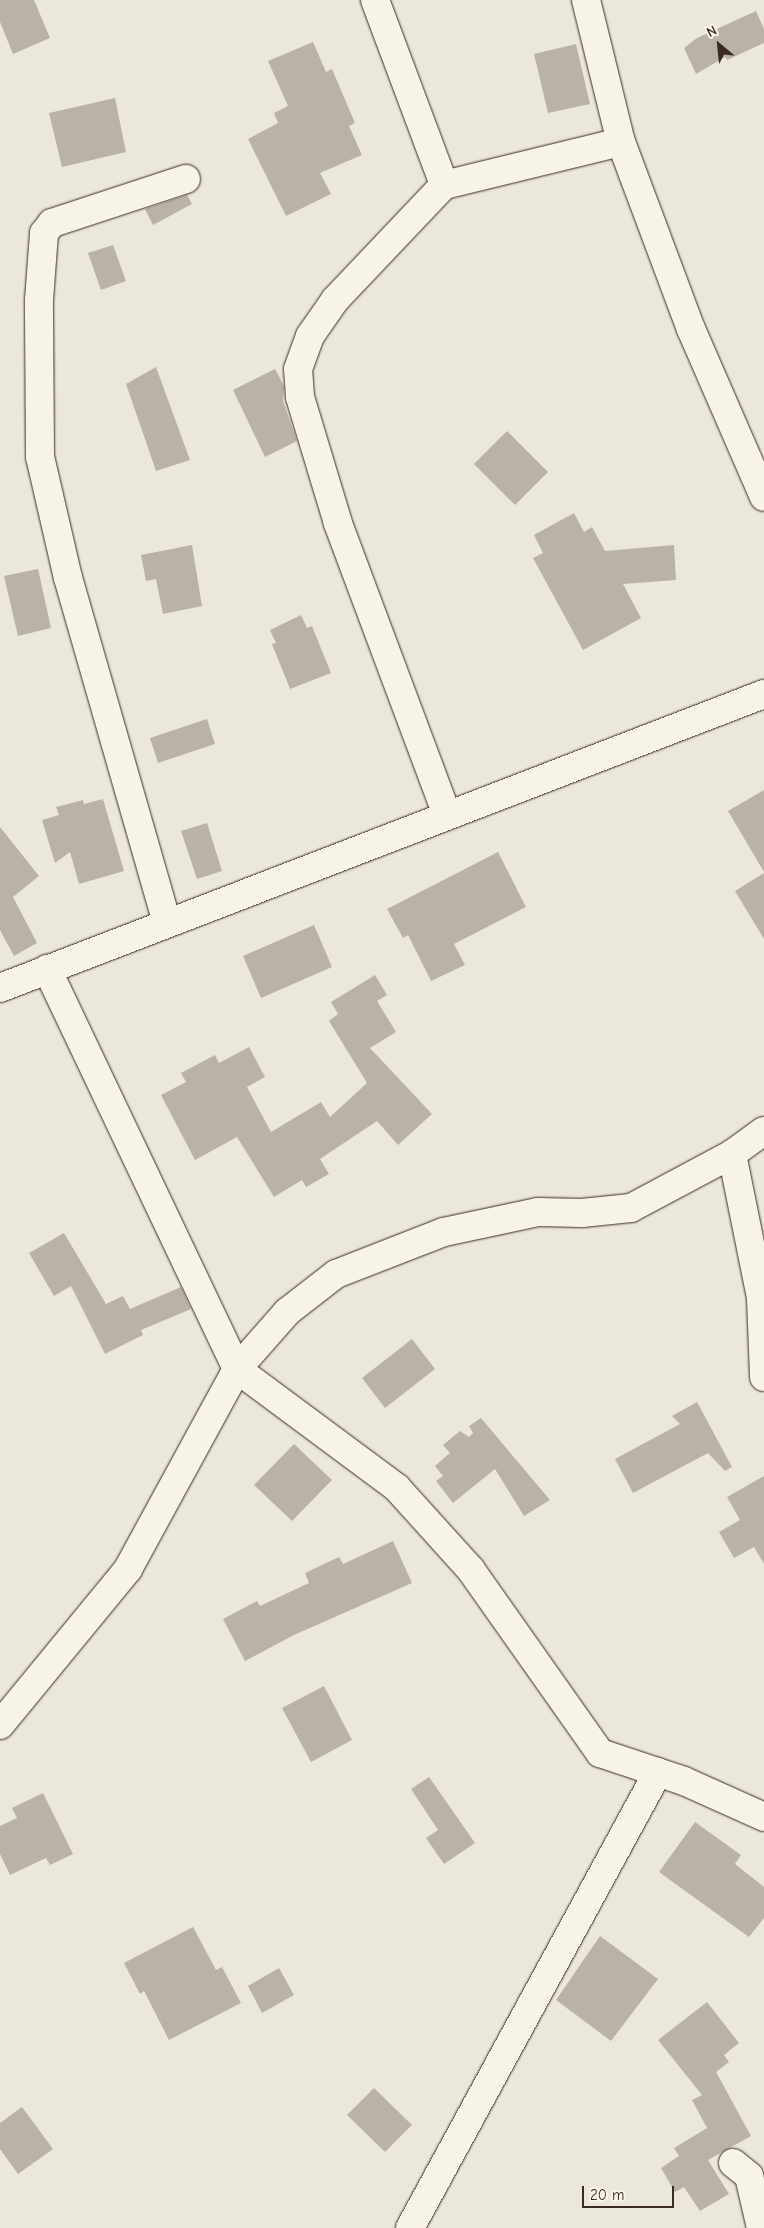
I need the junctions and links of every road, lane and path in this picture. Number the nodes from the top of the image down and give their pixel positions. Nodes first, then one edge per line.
1 (375, 0) edge
2 (586, 0) edge
3 (621, 142) junction
4 (186, 179) dead end
5 (444, 185) junction
6 (764, 497) edge
7 (764, 694) edge
8 (447, 815) junction
9 (167, 923) junction
10 (47, 969) junction
11 (0, 988) edge
12 (764, 1132) edge
13 (732, 1154) junction
14 (237, 1369) junction
15 (764, 1378) edge
16 (0, 1725) edge
17 (658, 1772) junction
18 (764, 1817) edge
19 (733, 2163) dead end
20 (410, 2228) edge
21 (761, 2228) edge

1 - 5 street
2 - 3 street
3 - 5 street
3 - 6 street
4 - 9 street
5 - 8 street
7 - 8 street
8 - 9 street
9 - 10 street
10 - 11 street
10 - 14 street
12 - 13 street
13 - 14 street
13 - 15 street
14 - 16 street
14 - 17 street
17 - 18 street
17 - 20 street
19 - 21 street

